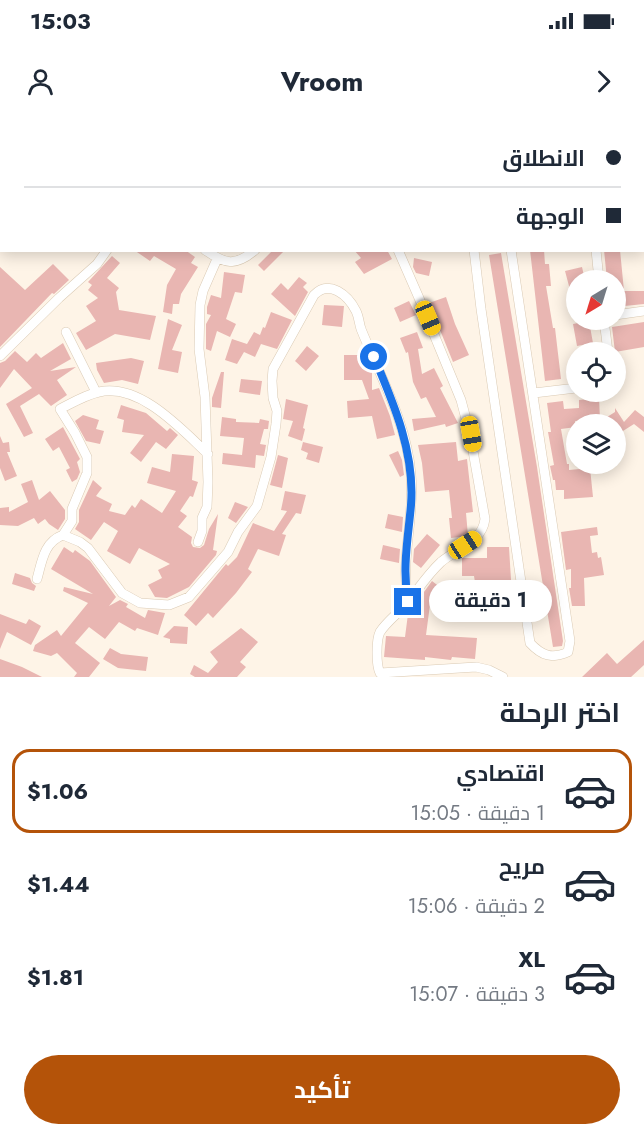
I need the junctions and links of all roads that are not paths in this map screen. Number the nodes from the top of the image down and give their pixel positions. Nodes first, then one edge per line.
1 (106, 252) edge
2 (208, 252) edge
3 (253, 252) edge
4 (399, 252) edge
5 (474, 252) edge
6 (511, 252) edge
7 (596, 252) edge
8 (217, 259) junction
9 (598, 270) edge
10 (644, 311) edge
11 (626, 313) edge
12 (66, 332) dead end
13 (0, 356) edge
14 (566, 389) edge
15 (96, 392) junction
16 (534, 393) junction
17 (208, 454) junction
18 (63, 535) junction
19 (198, 542) dead end
20 (37, 579) dead end
21 (408, 602) junction
22 (503, 677) edge

1 - 13 street
2 - 8 street
3 - 8 street
4 - 21 street
5 - 16 street
6 - 16 street
7 - 9 street
8 - 17 street
10 - 11 street
12 - 15 street
14 - 16 street
15 - 17 street
15 - 18 street
17 - 19 street
18 - 20 street
18 - 21 street
21 - 22 street

